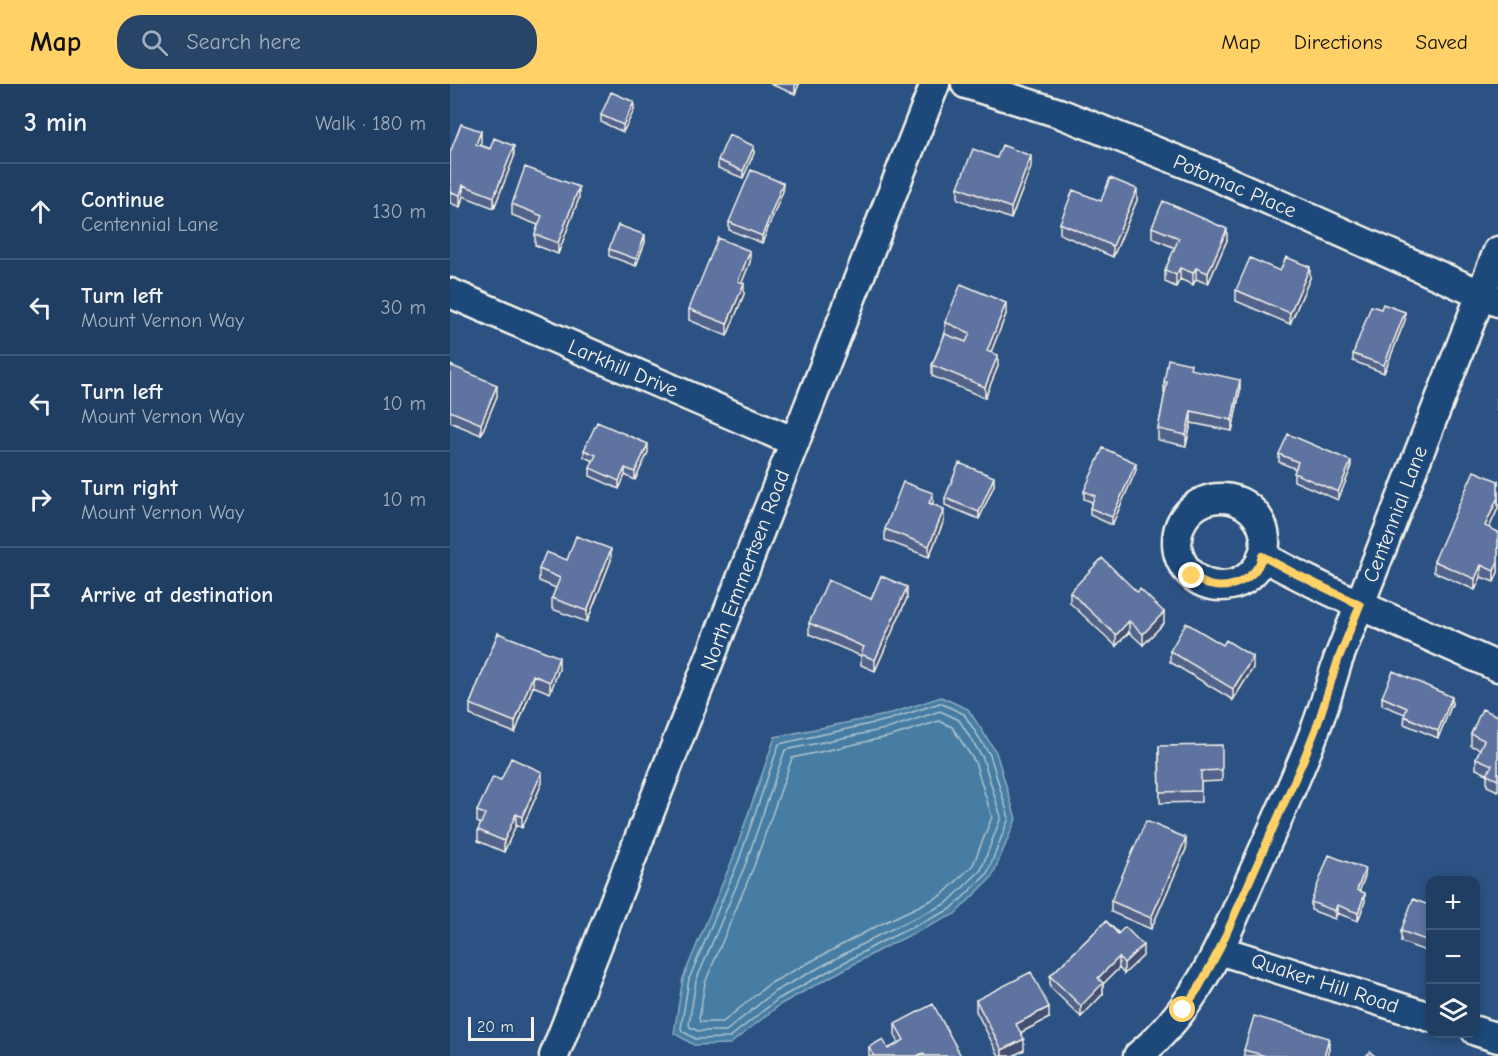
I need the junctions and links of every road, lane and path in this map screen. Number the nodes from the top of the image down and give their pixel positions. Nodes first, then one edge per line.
1 (935, 84) edge
2 (966, 84) edge
3 (1498, 251) edge
4 (450, 293) edge
5 (1490, 299) edge
6 (795, 442) junction
7 (1262, 556) dead end
8 (1360, 605) junction
9 (1498, 667) edge
10 (1219, 950) junction
11 (1426, 1015) edge
12 (1480, 1032) edge
13 (1498, 1038) edge
14 (554, 1056) edge
15 (1138, 1056) edge

1 - 6 street, North Emmertsen Road
2 - 5 street, Potomac Place
3 - 5 street, Centennial Lane
4 - 6 street, Larkhill Drive
5 - 8 street, Centennial Lane
6 - 14 street, North Emmertsen Road
7 - 8 street
8 - 9 street
8 - 10 street, Centennial Lane
10 - 11 street, Quaker Hill Road
10 - 15 street, Centennial Lane
12 - 13 street

